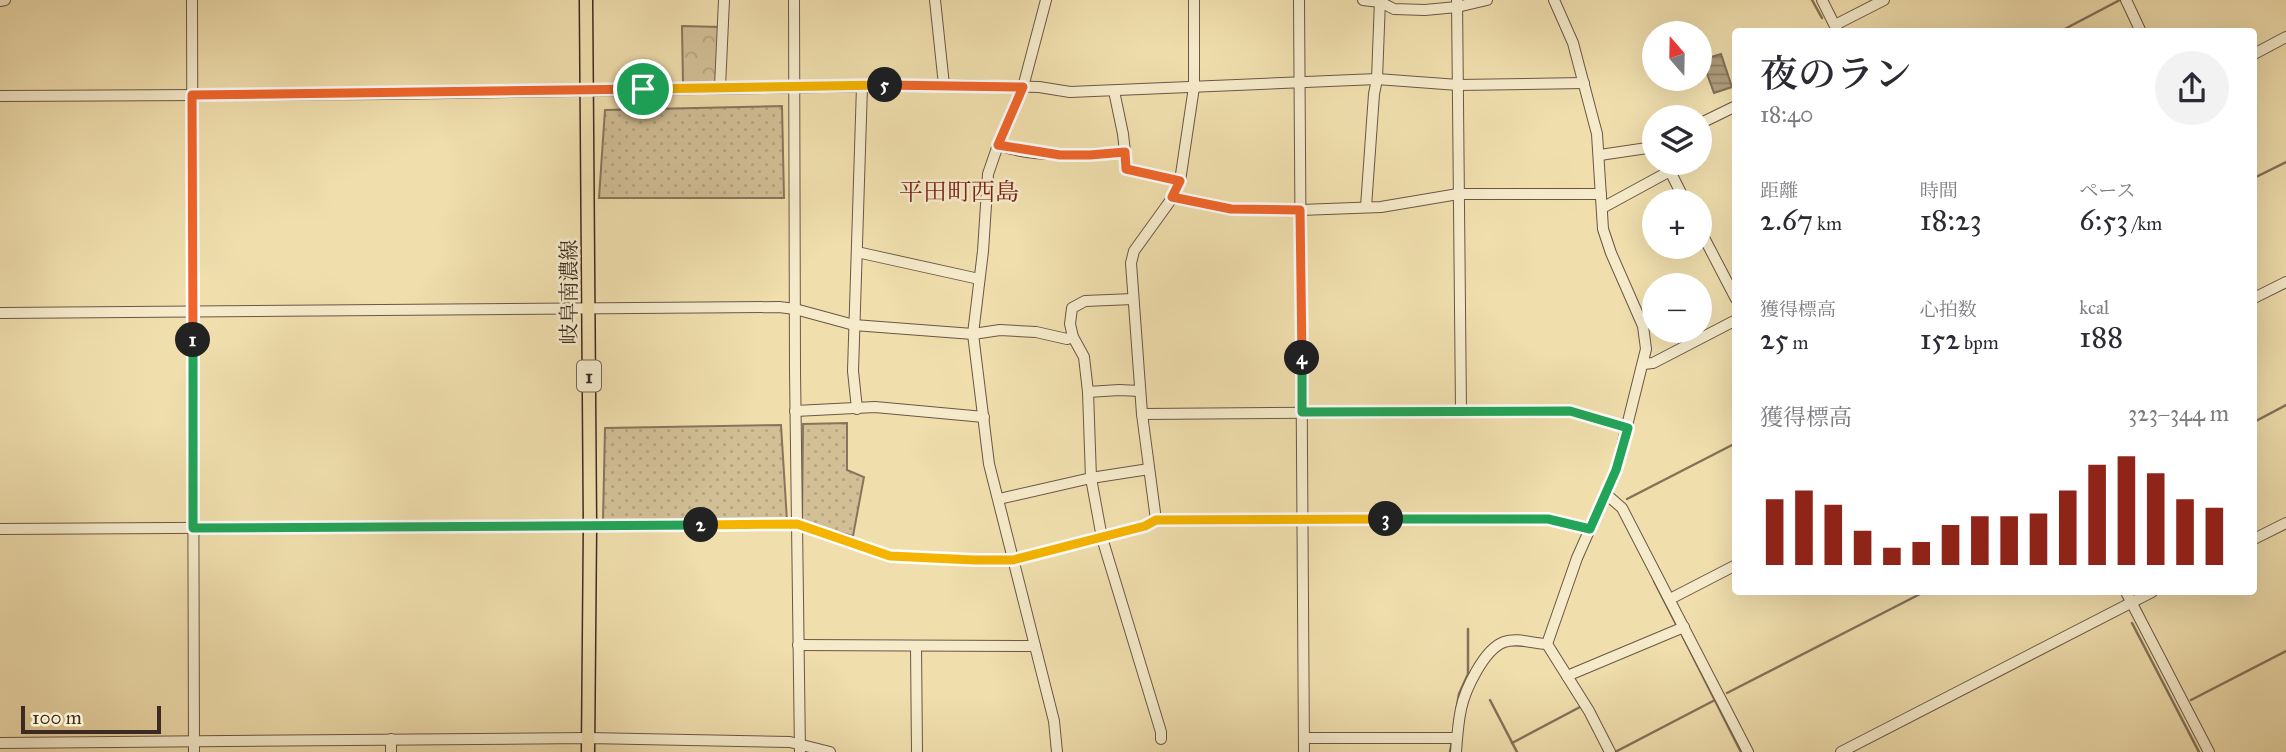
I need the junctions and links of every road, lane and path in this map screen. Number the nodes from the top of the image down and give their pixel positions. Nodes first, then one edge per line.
1 (5, 0) edge
2 (192, 0) edge
3 (586, 0) edge
4 (724, 0) edge
5 (794, 0) edge
6 (935, 0) edge
7 (1046, 0) edge
8 (1195, 0) edge
9 (1299, 0) edge
10 (1363, 0) edge
11 (1488, 0) edge
12 (1554, 0) edge
13 (1822, 0) edge
14 (1884, 0) edge
15 (2126, 0) edge
16 (0, 1) edge
17 (1380, 1) edge
18 (1457, 4) edge
19 (1837, 28) edge
20 (2139, 28) edge
21 (2286, 37) edge
22 (2257, 52) edge
23 (1377, 79) junction
24 (1299, 83) junction
25 (1584, 83) junction
26 (944, 85) junction
27 (1458, 85) junction
28 (862, 86) junction
29 (720, 87) junction
30 (794, 87) junction
31 (1023, 87) junction
32 (1194, 88) junction
33 (586, 90) junction
34 (1114, 91) junction
35 (192, 95) junction
36 (0, 96) edge
37 (1732, 108) edge
38 (1712, 118) edge
39 (998, 145) junction
40 (1642, 149) edge
41 (1125, 152) junction
42 (1600, 155) junction
43 (1655, 175) edge
44 (1180, 181) junction
45 (1458, 194) junction
46 (1601, 194) junction
47 (1172, 197) junction
48 (1366, 207) junction
49 (1602, 208) junction
50 (1300, 210) junction
51 (857, 252) junction
52 (1712, 253) edge
53 (979, 279) junction
54 (2286, 282) edge
55 (1732, 291) edge
56 (2257, 296) edge
57 (1133, 299) junction
58 (795, 309) junction
59 (588, 310) junction
60 (193, 312) junction
61 (0, 313) edge
62 (1732, 322) edge
63 (854, 325) junction
64 (973, 334) junction
65 (1073, 337) junction
66 (1643, 364) junction
67 (1088, 391) junction
68 (1140, 391) junction
69 (857, 409) junction
70 (795, 411) junction
71 (1461, 411) junction
72 (1302, 412) junction
73 (1142, 414) junction
74 (984, 418) junction
75 (1628, 428) junction
76 (1149, 469) junction
77 (1091, 478) junction
78 (1606, 494) junction
79 (999, 499) junction
80 (1156, 520) junction
81 (1302, 520) junction
82 (2286, 523) edge
83 (797, 524) junction
84 (590, 526) junction
85 (193, 528) junction
86 (0, 529) edge
87 (1590, 529) junction
88 (1102, 538) junction
89 (2257, 538) edge
90 (1013, 560) junction
91 (1732, 567) edge
92 (2128, 595) edge
93 (2145, 595) edge
94 (1670, 600) junction
95 (2131, 602) junction
96 (1684, 627) junction
97 (1547, 644) junction
98 (798, 645) junction
99 (916, 646) junction
100 (1035, 646) junction
101 (1567, 676) junction
102 (1304, 738) junction
103 (1457, 738) junction
104 (391, 739) junction
105 (1161, 739) dead end
106 (0, 743) edge
107 (588, 745) edge
108 (194, 746) edge
109 (800, 748) edge
110 (391, 752) edge
111 (830, 752) edge
112 (917, 752) edge
113 (1057, 752) edge
114 (1304, 752) edge
115 (1456, 752) edge
116 (1610, 752) edge
117 (1748, 752) edge
118 (1841, 752) edge
119 (2209, 752) edge

1 - 16 street
2 - 35 street
3 - 33 main road, 岐阜南濃線 / 1
4 - 29 street
5 - 30 street
6 - 26 street
7 - 31 street
8 - 32 street
9 - 24 street
10 - 17 street
11 - 18 street
12 - 25 street
13 - 19 street
14 - 19 street
15 - 20 street
17 - 18 street
17 - 23 street
18 - 27 street
21 - 22 street
23 - 24 street
23 - 27 street
23 - 48 street
24 - 32 street
24 - 50 street
25 - 27 street
25 - 42 street
26 - 28 street
26 - 31 street
27 - 45 street
28 - 30 street
28 - 51 street
29 - 30 street
29 - 33 street
30 - 58 street
31 - 34 street
31 - 39 street
32 - 34 street
32 - 44 street
33 - 35 street
33 - 59 main road, 岐阜南濃線 / 1
34 - 41 street
35 - 36 street
35 - 60 street
37 - 38 street
39 - 41 street
39 - 53 street
40 - 42 street
41 - 44 street
42 - 46 street
43 - 49 street
44 - 47 street
45 - 46 street
45 - 48 street
45 - 71 street
46 - 49 street
47 - 50 street
47 - 57 street
48 - 50 street
49 - 66 street
50 - 72 street
51 - 53 street
51 - 63 street
52 - 55 street
53 - 64 street
54 - 56 street
57 - 65 street
57 - 68 street
58 - 59 street
58 - 63 street
58 - 70 street
59 - 60 street
59 - 84 main road, 岐阜南濃線 / 1
60 - 61 street
60 - 85 street
62 - 66 street
63 - 64 street
63 - 69 street
64 - 65 street
64 - 74 street
65 - 67 street
66 - 75 street
67 - 68 street
67 - 77 street
68 - 73 street
69 - 70 street
69 - 74 street
70 - 83 street
71 - 72 street
71 - 75 street
72 - 73 street
72 - 81 street
73 - 76 street
74 - 79 street
75 - 78 street
76 - 77 street
76 - 80 street
77 - 79 street
77 - 88 street
78 - 87 street
78 - 94 street
79 - 90 street
80 - 81 street
80 - 88 street
81 - 87 street
81 - 102 street
82 - 89 street
83 - 84 street
83 - 90 street
83 - 98 street
84 - 85 street
84 - 107 main road, 岐阜南濃線 / 1
85 - 86 street
85 - 108 street
87 - 97 street
88 - 90 street
88 - 105 street
90 - 100 street
91 - 94 street
92 - 95 street
93 - 95 street
94 - 96 street
95 - 118 street
95 - 119 street
96 - 101 street
96 - 117 street
97 - 101 street
97 - 103 street
98 - 99 street
98 - 109 street
99 - 100 street
99 - 112 street
100 - 113 street
101 - 116 street
102 - 103 street
102 - 114 street
103 - 115 street
104 - 107 street
104 - 108 street
104 - 110 street
106 - 108 street
107 - 109 street
109 - 111 street

